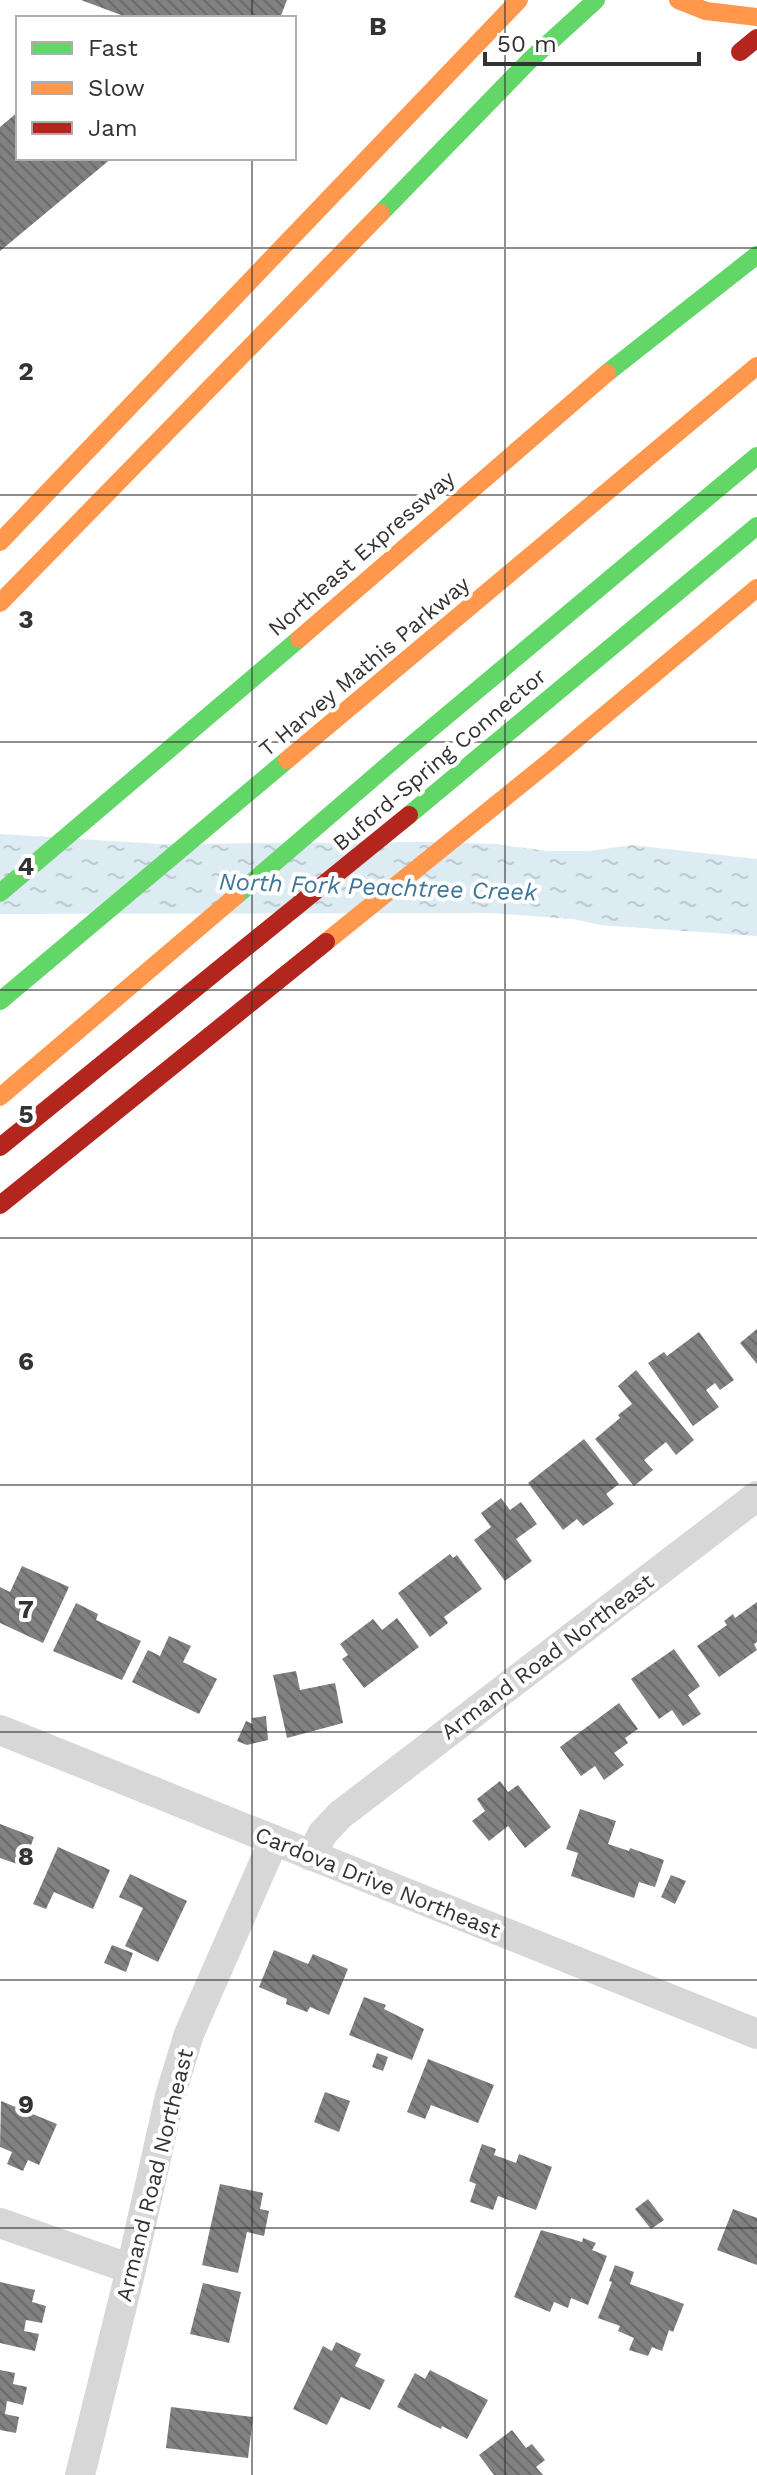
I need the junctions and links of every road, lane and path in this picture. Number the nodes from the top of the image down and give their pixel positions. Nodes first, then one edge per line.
1 (519, 0) edge
2 (596, 0) edge
3 (678, 0) edge
4 (706, 11) junction
5 (757, 17) edge
6 (757, 38) edge
7 (738, 46) edge
8 (757, 255) edge
9 (757, 366) edge
10 (757, 456) edge
11 (757, 526) edge
12 (0, 542) edge
13 (757, 588) edge
14 (0, 603) edge
15 (0, 893) edge
16 (5, 996) edge
17 (0, 1097) edge
18 (0, 1147) edge
19 (0, 1205) edge
20 (757, 1496) edge
21 (0, 1730) edge
22 (274, 1840) junction
23 (311, 1856) junction
24 (757, 2034) edge
25 (0, 2223) edge
26 (131, 2269) junction
27 (80, 2475) edge

1 - 12 main road
2 - 14 main road
3 - 4 main road
4 - 5 main road
4 - 7 main road
6 - 7 main road
8 - 15 main road, Northeast Expressway
9 - 16 main road, T Harvey Mathis Parkway
10 - 17 main road
11 - 18 main road, Buford-Spring Connector
13 - 19 main road
20 - 23 street, Armand Road Northeast
21 - 22 street, Cardova Drive Northeast
22 - 23 street, Cardova Drive Northeast
22 - 26 street, Armand Road Northeast
23 - 24 street, Cardova Drive Northeast
25 - 26 street
26 - 27 street, Armand Road Northeast

